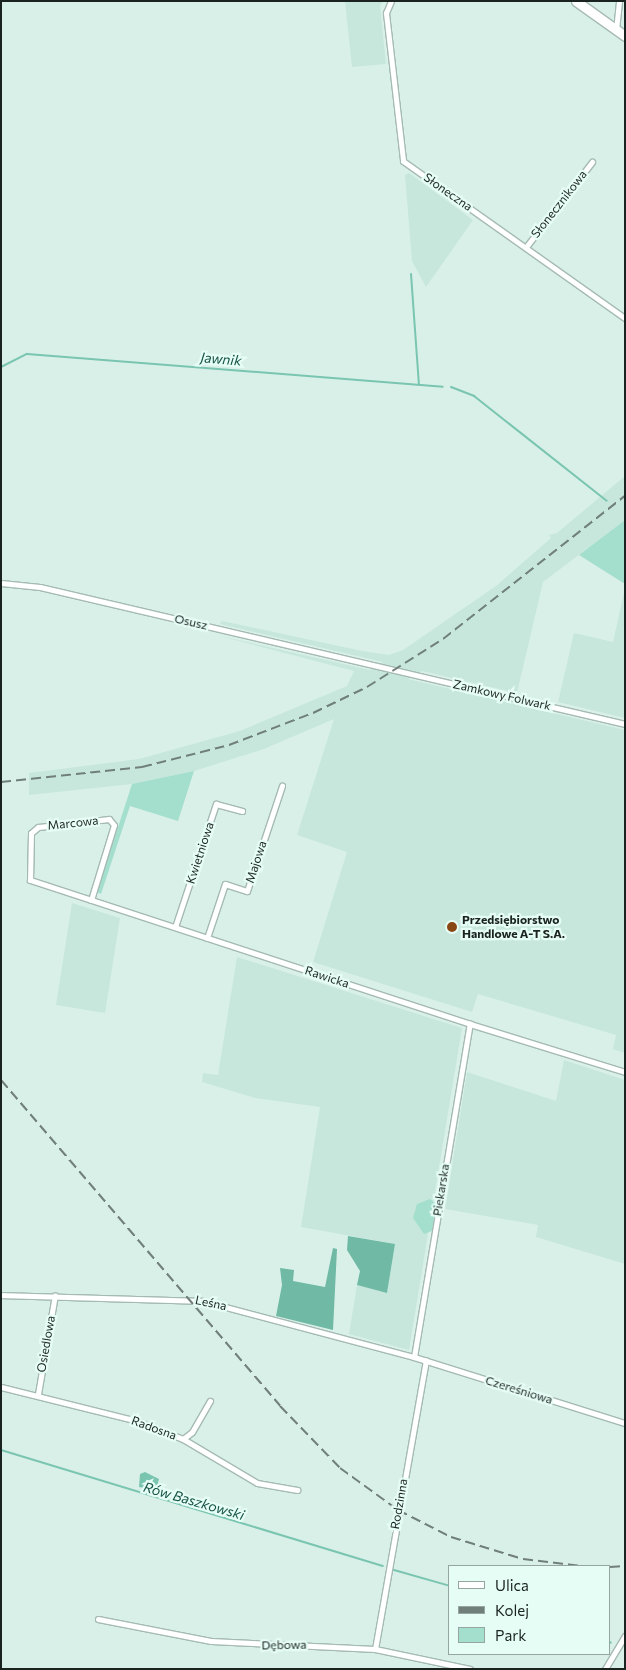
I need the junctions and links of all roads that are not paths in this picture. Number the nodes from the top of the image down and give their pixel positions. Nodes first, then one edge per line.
1 (391, 1) edge
2 (576, 1) edge
3 (619, 1) edge
4 (616, 30) junction
5 (625, 36) edge
6 (592, 162) dead end
7 (526, 247) junction
8 (625, 318) edge
9 (1, 583) edge
10 (379, 667) joint
11 (625, 724) edge
12 (282, 786) dead end
13 (242, 811) dead end
14 (30, 880) joint
15 (91, 900) junction
16 (175, 927) junction
17 (208, 938) junction
18 (470, 1024) junction
19 (625, 1072) edge
20 (1, 1295) edge
21 (54, 1295) junction
22 (414, 1357) junction
23 (426, 1360) junction
24 (1, 1387) edge
25 (38, 1394) junction
26 (210, 1400) dead end
27 (625, 1423) edge
28 (183, 1439) junction
29 (297, 1490) dead end
30 (98, 1619) dead end
31 (625, 1636) edge
32 (375, 1649) junction
33 (470, 1669) edge
34 (605, 1669) edge

1 - 7 street, Słoneczna
2 - 4 main road
3 - 4 street
4 - 5 main road
6 - 7 street, Słonecznikowa
7 - 8 street, Słoneczna
9 - 10 street, Osusz
10 - 11 street, Zamkowy Folwark
12 - 17 street, Majowa
13 - 16 street, Kwietniowa
14 - 15 street, Rawicka
14 - 15 street, Marcowa
15 - 16 street, Rawicka
16 - 17 street, Rawicka
17 - 18 street, Rawicka
18 - 19 street, Rawicka
18 - 22 street, Piekarska
20 - 21 street, Leśna
21 - 22 street, Leśna
21 - 25 street, Osiedlowa
22 - 23 street, Czereśniowa
23 - 27 street, Czereśniowa
23 - 32 street, Rodzinna
24 - 25 street, Radosna
25 - 28 street, Radosna
26 - 28 street
28 - 29 street, Radosna
30 - 32 street, Dębowa
31 - 34 street
32 - 33 street, Dębowa

